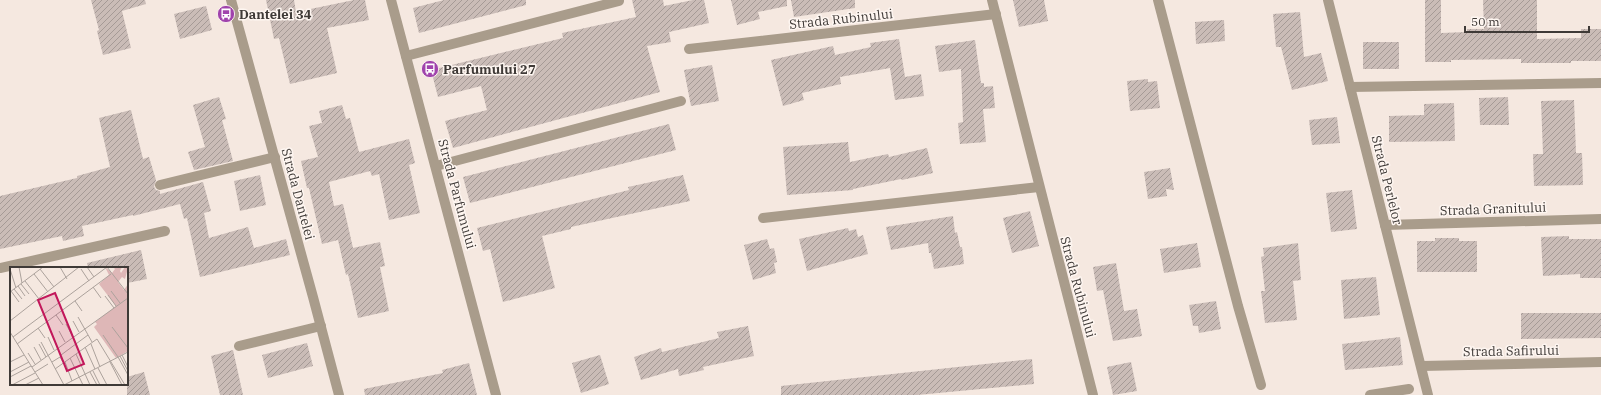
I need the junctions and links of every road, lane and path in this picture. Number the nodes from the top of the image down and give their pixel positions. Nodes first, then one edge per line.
1 (231, 0) edge
2 (391, 0) edge
3 (992, 0) edge
4 (1158, 0) edge
5 (1328, 0) edge
6 (619, 1) edge
7 (996, 14) junction
8 (689, 49) dead end
9 (406, 56) junction
10 (1601, 83) edge
11 (1350, 87) junction
12 (680, 101) dead end
13 (275, 157) junction
14 (436, 166) junction
15 (160, 185) dead end
16 (1039, 186) junction
17 (763, 218) dead end
18 (1601, 219) edge
19 (1385, 225) junction
20 (165, 231) dead end
21 (0, 268) edge
22 (321, 326) junction
23 (239, 346) dead end
24 (1601, 362) edge
25 (1422, 366) junction
26 (1261, 385) dead end
27 (1409, 389) dead end
28 (339, 395) edge
29 (496, 395) edge
30 (1093, 395) edge
31 (1370, 395) edge
32 (1428, 395) edge

1 - 13 street, Strada Dantelei
2 - 9 street, Strada Parfumului
3 - 7 street, Strada Rubinului
4 - 26 street
5 - 11 street, Strada Perlelor
6 - 9 street
7 - 8 street, Strada Rubinului
7 - 16 street, Strada Rubinului
9 - 14 street, Strada Parfumului
10 - 11 street
11 - 19 street, Strada Perlelor
12 - 14 street
13 - 15 street
13 - 22 street, Strada Dantelei
14 - 29 street, Strada Parfumului
16 - 17 street
16 - 30 street, Strada Rubinului
18 - 19 street, Strada Granitului
19 - 25 street, Strada Perlelor
20 - 21 street
22 - 23 street
22 - 28 street, Strada Dantelei
24 - 25 street, Strada Safirului
25 - 32 street, Strada Perlelor
27 - 31 street

